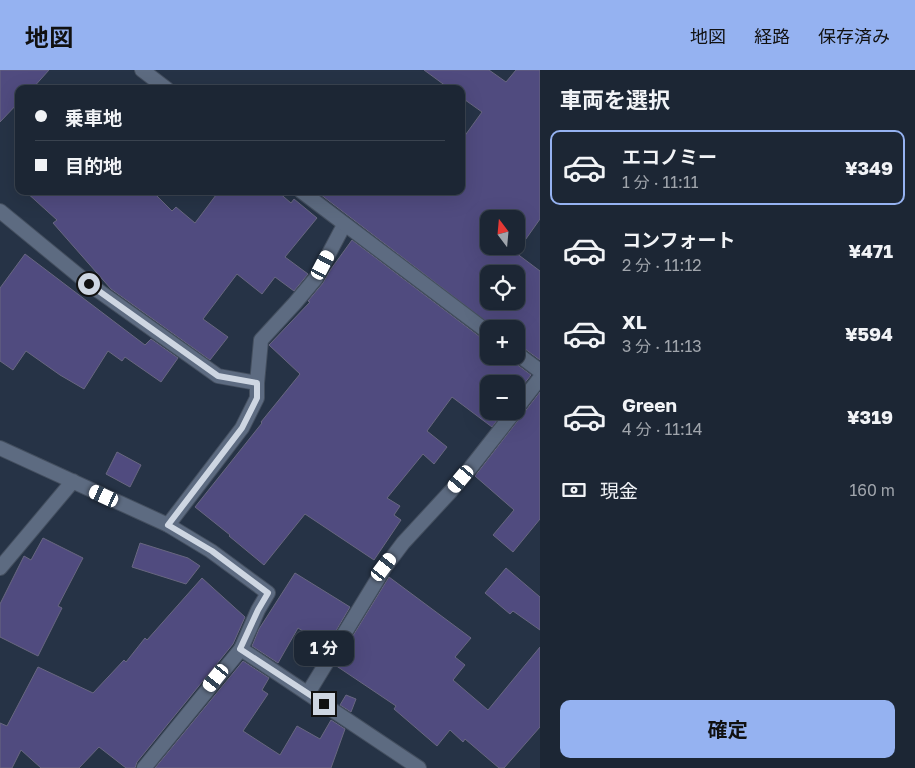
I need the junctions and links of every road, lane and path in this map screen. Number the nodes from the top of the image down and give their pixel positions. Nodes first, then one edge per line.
1 (142, 70) edge
2 (162, 85) edge
3 (306, 195) edge
4 (0, 211) edge
5 (344, 224) junction
6 (480, 326) edge
7 (525, 360) edge
8 (540, 371) edge
9 (540, 378) edge
10 (257, 383) junction
11 (525, 397) edge
12 (507, 420) edge
13 (0, 448) edge
14 (73, 481) junction
15 (168, 525) junction
16 (0, 568) edge
17 (240, 649) junction
18 (308, 693) junction
19 (144, 768) edge
20 (419, 768) edge

1 - 2 street
3 - 5 street
4 - 10 street
5 - 6 street
5 - 10 street
7 - 8 street
9 - 11 street
10 - 15 street
12 - 18 street
13 - 14 street
14 - 15 street
14 - 16 street
15 - 17 street
17 - 18 street
17 - 19 street
18 - 20 street

